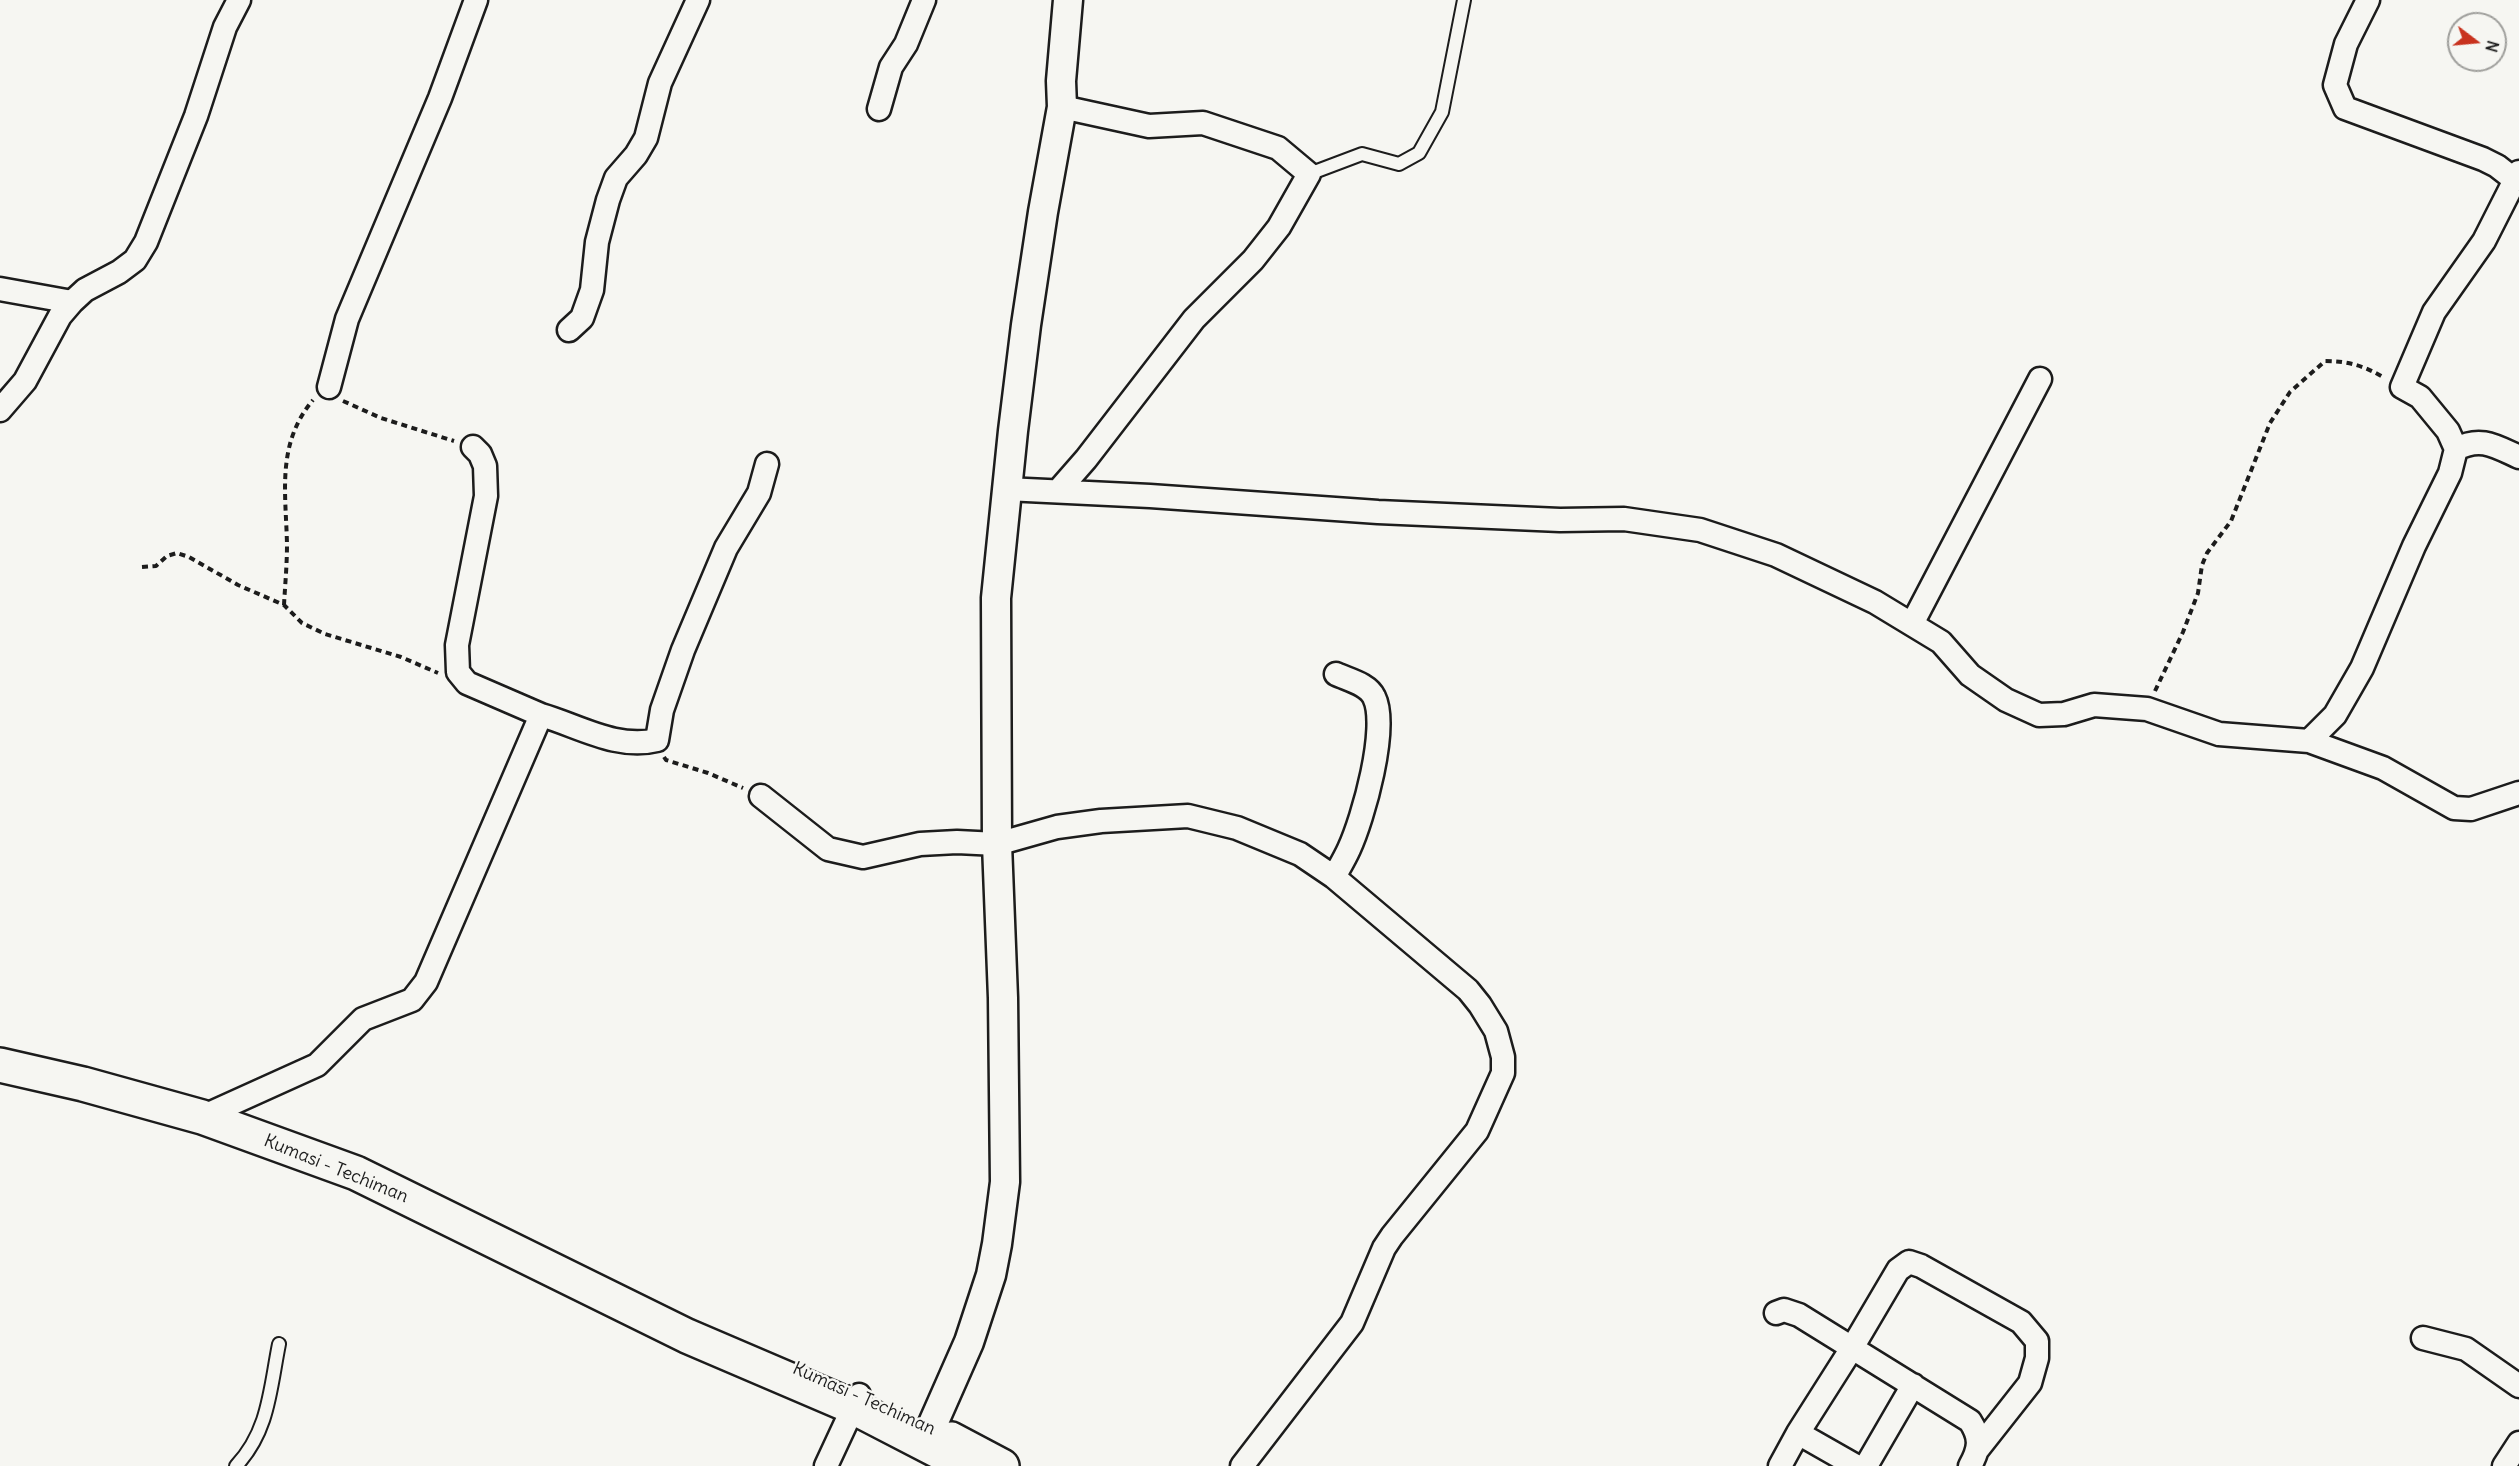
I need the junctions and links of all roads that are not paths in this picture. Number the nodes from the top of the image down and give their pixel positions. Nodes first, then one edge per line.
1 (239, 0) edge
2 (476, 0) edge
3 (698, 0) edge
4 (924, 0) edge
5 (1068, 0) edge
6 (1464, 0) edge
7 (2368, 0) edge
8 (1062, 107) junction
9 (879, 109) dead end
10 (1309, 174) junction
11 (2517, 176) edge
12 (0, 289) edge
13 (72, 302) junction
14 (569, 330) dead end
15 (2040, 379) dead end
16 (329, 387) road end
17 (0, 410) edge
18 (473, 447) road end
19 (2456, 449) junction
20 (2519, 457) edge
21 (767, 464) dead end
22 (1006, 489) junction
23 (1058, 491) junction
24 (1912, 624) junction
25 (1336, 674) dead end
26 (541, 716) junction
27 (2309, 741) junction
28 (2519, 792) edge
29 (761, 796) road end
30 (997, 844) junction
31 (1334, 877) junction
32 (0, 1065) edge
33 (202, 1118) junction
34 (1776, 1313) dead end
35 (2423, 1338) dead end
36 (279, 1344) dead end
37 (1852, 1348) junction
38 (1913, 1385) junction
39 (2519, 1386) edge
40 (856, 1400) junction
41 (1798, 1432) junction
42 (928, 1436) junction
43 (2519, 1443) edge
44 (1974, 1458) edge
45 (236, 1466) edge
46 (826, 1466) edge
47 (967, 1466) edge
48 (1002, 1466) edge
49 (1242, 1466) edge
50 (1780, 1466) edge
51 (1856, 1466) edge
52 (1866, 1466) edge
53 (2504, 1466) edge

1 - 13 street
2 - 16 street
3 - 14 street
4 - 9 street
5 - 8 street
6 - 10 lane
7 - 11 street
8 - 10 street
8 - 22 street
10 - 23 street
11 - 19 street
12 - 13 street
13 - 17 street
15 - 24 street
18 - 26 street
19 - 20 street
19 - 27 street
21 - 26 street
22 - 23 street
22 - 30 street
23 - 24 street
24 - 27 street
25 - 31 street
26 - 33 street
27 - 28 street
29 - 30 street
30 - 31 street
30 - 42 street
31 - 49 street
32 - 33 highway, Kumasi - Techiman
33 - 40 highway, Kumasi - Techiman
34 - 37 street
35 - 39 street
36 - 45 lane
37 - 38 street
37 - 41 street
37 - 44 street
38 - 44 street
38 - 52 street
40 - 42 highway, Kumasi - Techiman
40 - 46 street
41 - 50 street
41 - 51 street
42 - 47 highway, Kumasi - Techiman
42 - 48 highway, Kumasi - Techiman
43 - 53 street

